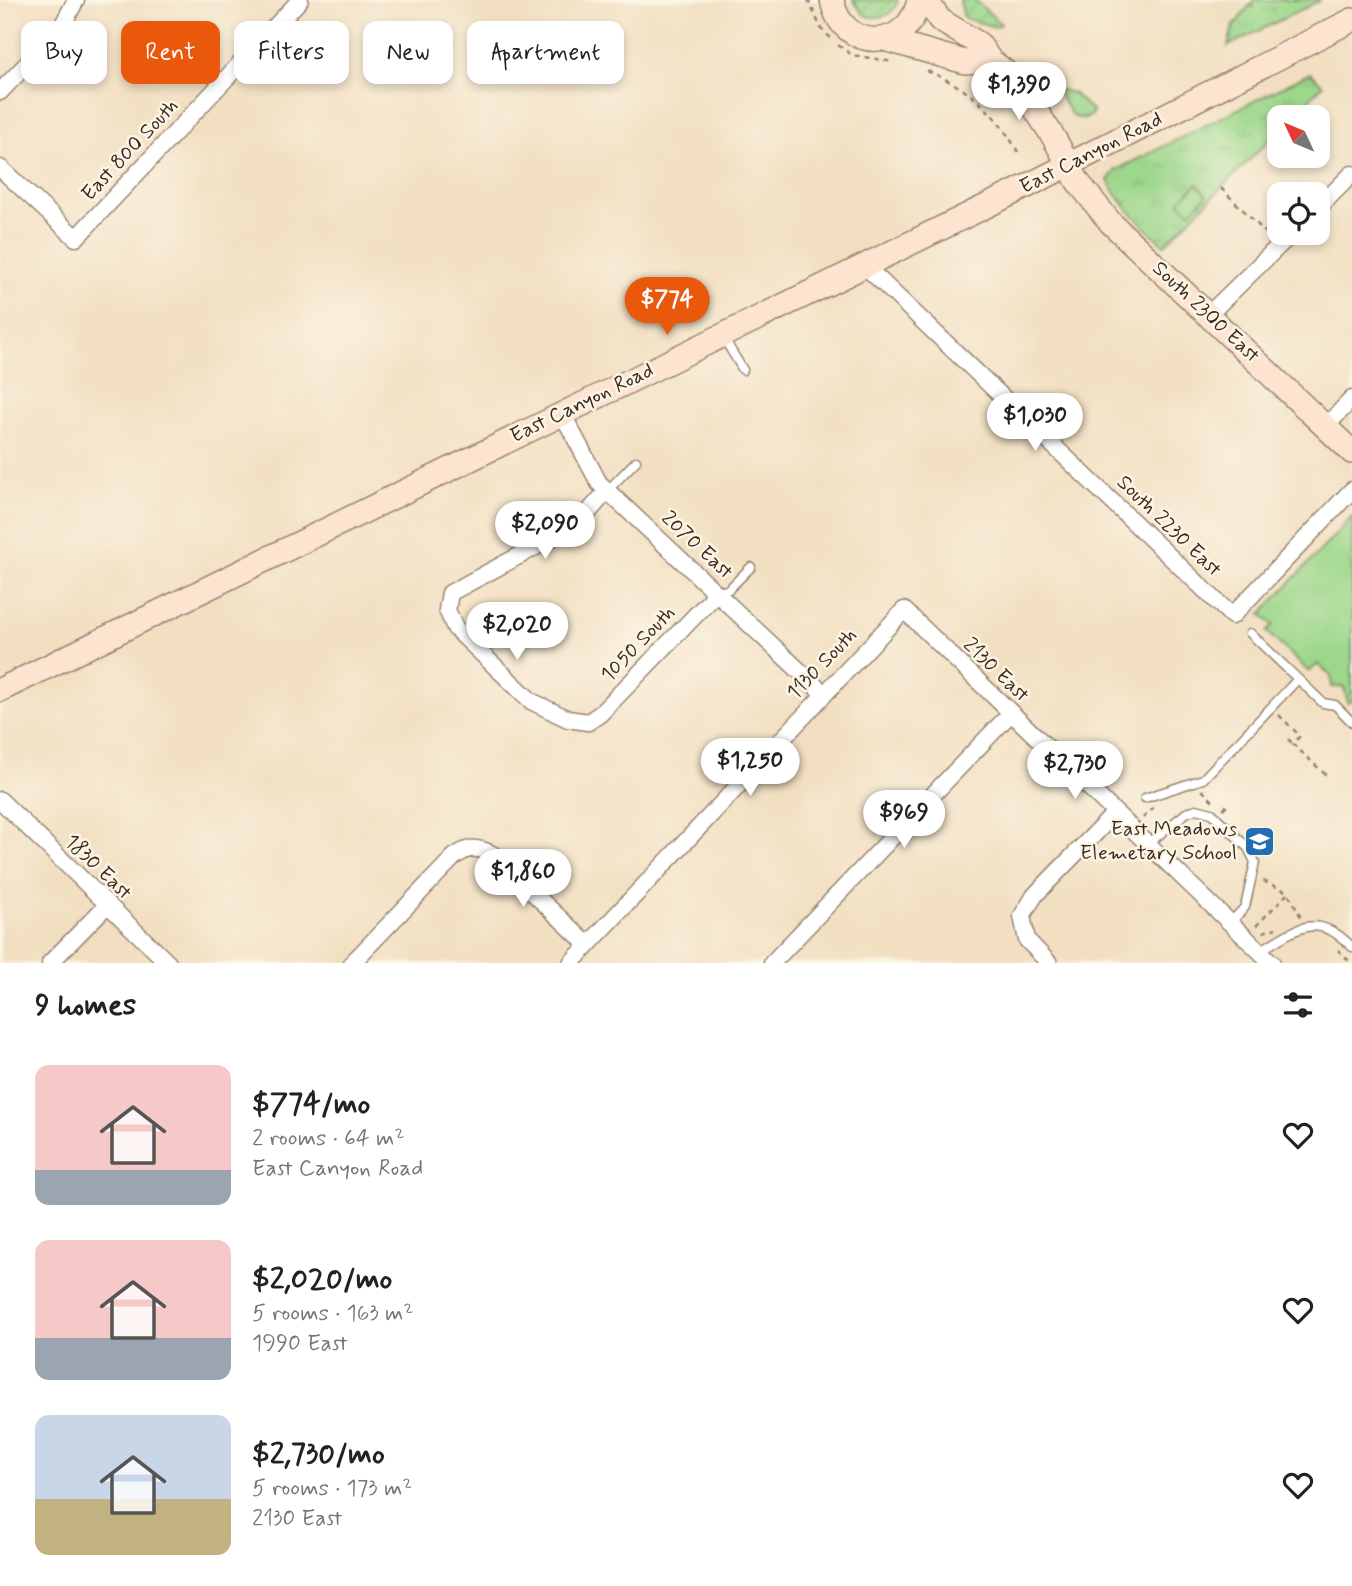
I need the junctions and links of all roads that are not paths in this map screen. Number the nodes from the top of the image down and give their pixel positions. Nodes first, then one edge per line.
1 (76, 0) edge
2 (300, 0) edge
3 (832, 0) edge
4 (919, 0) edge
5 (926, 0) edge
6 (1352, 20) edge
7 (884, 39) junction
8 (990, 60) junction
9 (0, 92) edge
10 (1069, 165) junction
11 (0, 167) edge
12 (1352, 174) edge
13 (1330, 196) edge
14 (1280, 245) edge
15 (863, 264) junction
16 (1208, 315) junction
17 (721, 334) junction
18 (743, 370) dead end
19 (1352, 399) edge
20 (562, 413) junction
21 (1326, 426) junction
22 (1352, 452) edge
23 (636, 460) dead end
24 (1352, 490) edge
25 (607, 491) junction
26 (751, 567) dead end
27 (717, 593) junction
28 (904, 610) joint
29 (1250, 633) dead end
30 (1298, 679) junction
31 (0, 690) edge
32 (823, 693) junction
33 (1011, 713) junction
34 (1352, 722) edge
35 (1145, 798) dead end
36 (0, 800) edge
37 (1115, 813) junction
38 (1147, 844) junction
39 (107, 905) junction
40 (1230, 923) junction
41 (587, 944) junction
42 (1352, 947) edge
43 (1260, 951) junction
44 (50, 963) edge
45 (167, 963) edge
46 (352, 963) edge
47 (571, 963) edge
48 (772, 963) edge
49 (1049, 963) edge
50 (1272, 963) edge

1 - 9 street
2 - 11 street, East 800 South
3 - 7 main road
4 - 7 main road
5 - 8 main road, South 2300 East
6 - 10 main road, East Canyon Road
7 - 8 main road
8 - 10 main road, South 2300 East
10 - 15 main road, East Canyon Road
10 - 16 main road, South 2300 East
12 - 13 street
14 - 16 street
15 - 17 main road, East Canyon Road
15 - 24 street, South 2230 East
16 - 21 main road, South 2300 East
17 - 18 lane
17 - 20 main road, East Canyon Road
19 - 21 street
20 - 25 street, 2070 East
20 - 31 main road, East Canyon Road
21 - 22 main road, South 2300 East
23 - 25 lane
25 - 27 street, 2070 East
25 - 27 street, 1050 South
26 - 27 lane
27 - 32 street, 2070 East
28 - 32 street, 1130 South
28 - 33 street, 2130 East
29 - 30 lane
30 - 34 lane
30 - 35 lane
32 - 41 street, 1130 South
33 - 37 street, 2130 East
33 - 48 street
36 - 39 street, 1830 East
37 - 38 street, 2130 East
37 - 49 street
38 - 40 street, 2130 East
38 - 40 lane
39 - 44 street
39 - 45 street, 1830 East
40 - 43 street, 2130 East
41 - 46 street
41 - 47 street, 1130 South
42 - 43 lane
43 - 50 street, 2130 East

